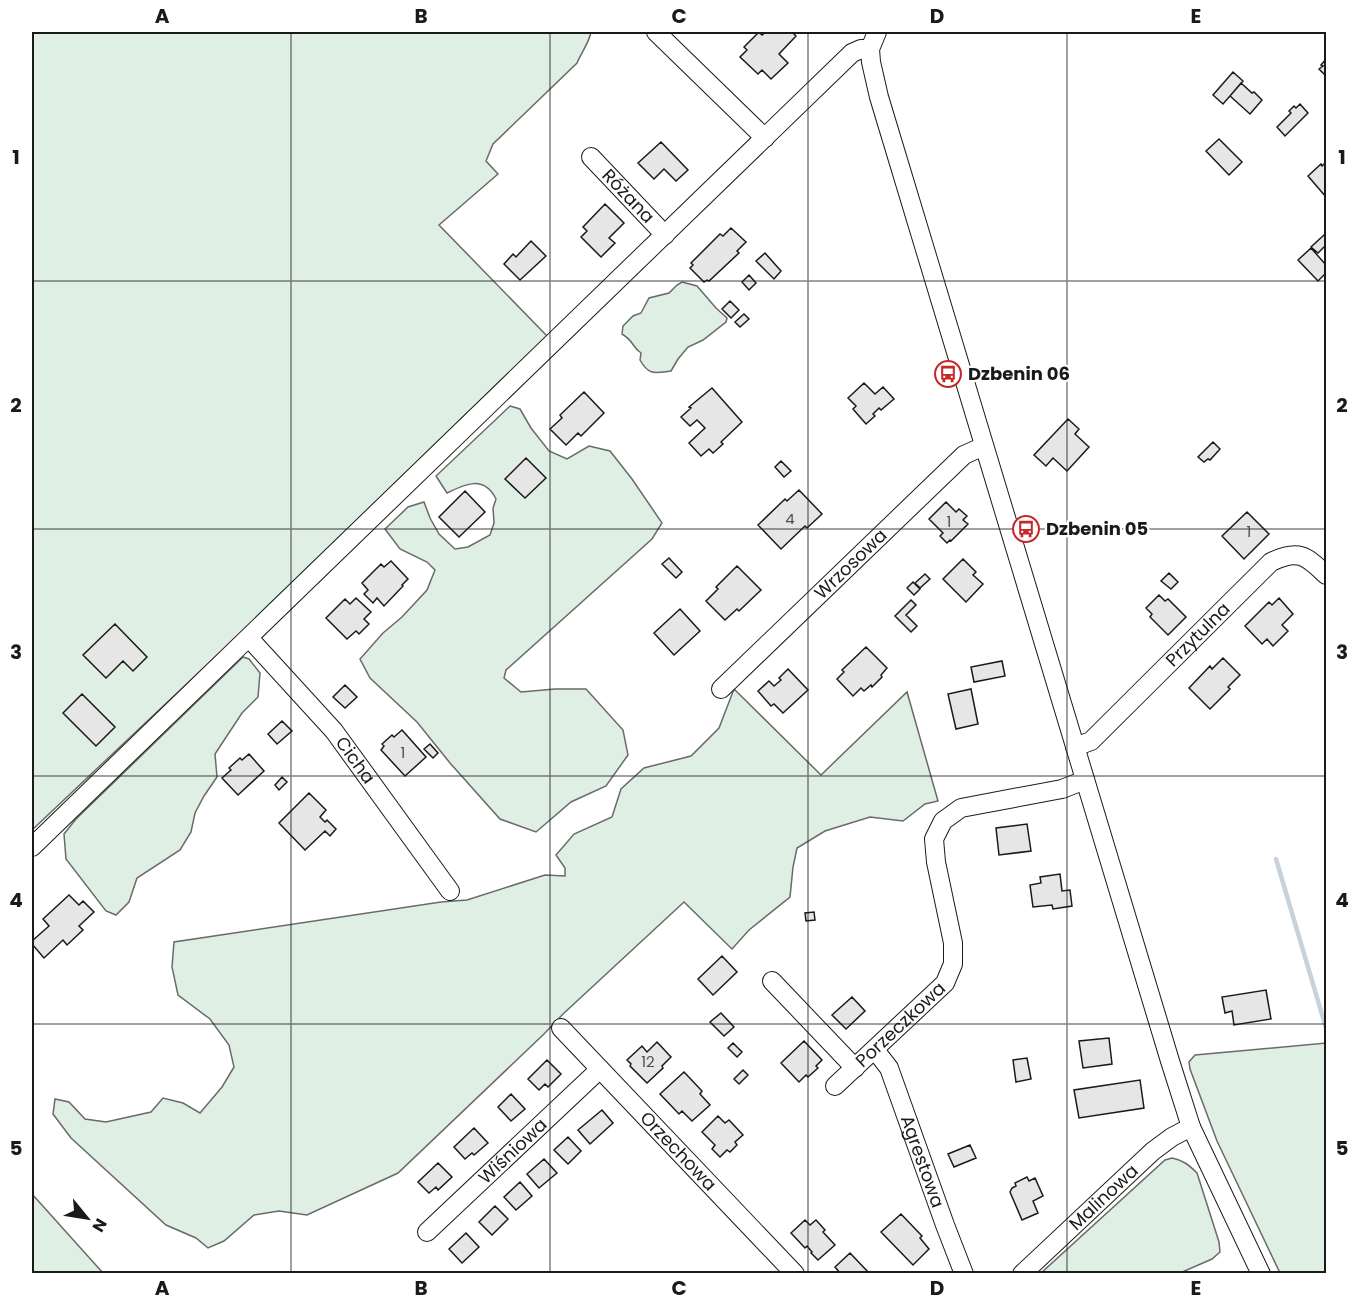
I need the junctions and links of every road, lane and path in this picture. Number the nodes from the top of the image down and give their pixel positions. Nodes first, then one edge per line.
1 (656, 32) edge
2 (873, 40) edge
3 (765, 138) junction
4 (591, 157) dead end
5 (665, 235) junction
6 (984, 446) junction
7 (1326, 575) edge
8 (249, 638) junction
9 (721, 689) dead end
10 (1075, 747) junction
11 (1085, 780) junction
12 (32, 847) edge
13 (450, 891) dead end
14 (772, 981) dead end
15 (561, 1028) dead end
16 (875, 1050) junction
17 (855, 1068) junction
18 (600, 1069) junction
19 (835, 1086) dead end
20 (1191, 1127) junction
21 (427, 1232) dead end
22 (795, 1274) edge
23 (964, 1274) edge
24 (1022, 1274) edge
25 (1261, 1274) edge

1 - 3 street
2 - 3 street
2 - 6 street
3 - 5 street
4 - 5 street, Różana
5 - 8 street
6 - 9 street, Wrzosowa
6 - 10 street
7 - 10 street, Przytulna
8 - 12 street
8 - 13 street, Cicha
10 - 11 street
11 - 16 street, Porzeczkowa
11 - 20 street
14 - 17 street
15 - 18 street, Orzechowa
16 - 17 street, Porzeczkowa
16 - 23 street, Agrestowa
17 - 19 street, Porzeczkowa
18 - 21 street, Wiśniowa
18 - 22 street, Orzechowa
20 - 24 street, Malinowa
20 - 25 street

